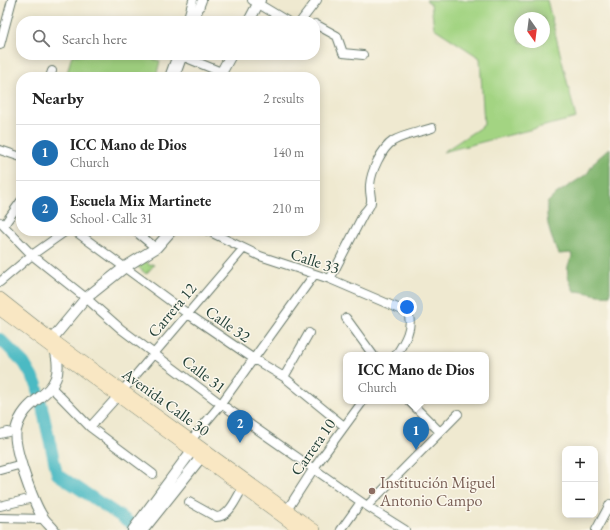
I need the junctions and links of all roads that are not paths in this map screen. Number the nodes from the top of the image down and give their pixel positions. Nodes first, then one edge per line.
1 (12, 0) edge
2 (193, 0) edge
3 (202, 0) edge
4 (317, 0) edge
5 (257, 1) edge
6 (0, 9) edge
7 (8, 11) junction
8 (188, 16) edge
9 (196, 16) edge
10 (251, 16) edge
11 (280, 16) edge
12 (307, 16) edge
13 (320, 27) edge
14 (0, 45) edge
15 (363, 55) dead end
16 (178, 60) edge
17 (179, 60) edge
18 (190, 60) edge
19 (228, 60) edge
20 (172, 72) edge
21 (176, 72) edge
22 (215, 72) edge
23 (222, 72) edge
24 (432, 128) dead end
25 (0, 150) edge
26 (16, 155) edge
27 (16, 207) edge
28 (2, 223) edge
29 (59, 236) edge
30 (82, 236) edge
31 (141, 236) edge
32 (167, 236) edge
33 (217, 236) edge
34 (156, 248) junction
35 (244, 250) junction
36 (32, 255) junction
37 (125, 267) junction
38 (314, 275) junction
39 (330, 279) junction
40 (0, 282) edge
41 (0, 298) edge
42 (86, 298) junction
43 (0, 310) edge
44 (188, 314) junction
45 (346, 318) dead end
46 (309, 333) dead end
47 (52, 340) junction
48 (371, 352) edge
49 (397, 352) edge
50 (57, 353) junction
51 (155, 354) junction
52 (254, 359) junction
53 (284, 377) junction
54 (50, 388) junction
55 (120, 394) junction
56 (221, 404) junction
57 (361, 404) edge
58 (412, 404) edge
59 (458, 414) dead end
60 (344, 426) junction
61 (90, 427) junction
62 (439, 431) junction
63 (197, 449) junction
64 (22, 464) junction
65 (314, 468) junction
66 (0, 470) edge
67 (153, 474) dead end
68 (242, 489) junction
69 (33, 498) junction
70 (188, 502) dead end
71 (364, 504) junction
72 (610, 504) edge
73 (156, 505) junction
74 (0, 506) edge
75 (287, 510) junction
76 (0, 518) edge
77 (44, 519) junction
78 (606, 519) edge
79 (54, 530) edge
80 (133, 530) edge
81 (143, 530) edge
82 (300, 530) edge
83 (315, 530) edge
84 (341, 530) edge
85 (405, 530) edge
86 (596, 530) edge

1 - 7 street
2 - 8 street
3 - 9 street
4 - 12 street
5 - 10 street
5 - 11 street
6 - 7 street
7 - 14 street
13 - 15 street
16 - 20 street
17 - 21 street
18 - 22 street
19 - 23 street
24 - 39 street
25 - 26 street
27 - 28 street
28 - 36 street, Calle 31
29 - 36 street
30 - 37 street, Calle 32
31 - 34 street
32 - 34 street
33 - 35 street, Calle 33
34 - 37 street
35 - 38 street, Calle 33
35 - 44 street, Carrera 12
36 - 40 street
36 - 42 street, Calle 31
37 - 42 street
37 - 44 street, Calle 32
38 - 39 street, Calle 33
38 - 52 street
39 - 49 street, Calle 33
41 - 47 main road, Avenida Calle 30
42 - 47 street
42 - 51 street, Calle 31
43 - 50 main road, Avenida Calle 30
44 - 51 street, Carrera 12
44 - 52 street, Calle 32
45 - 48 street
46 - 53 street
47 - 50 street
47 - 55 main road, Avenida Calle 30
50 - 54 street
50 - 55 main road, Avenida Calle 30
51 - 55 street, Carrera 12
51 - 56 street, Calle 31
52 - 53 street, Calle 32
52 - 56 street
53 - 60 street, Calle 32
54 - 61 street
54 - 64 street
55 - 61 street, Carrera 12
55 - 63 main road, Avenida Calle 30
56 - 63 street
56 - 65 street, Calle 31
57 - 60 street, Carrera 10
58 - 62 street
59 - 62 street
60 - 65 street, Carrera 10
61 - 67 street
62 - 71 street
63 - 68 main road, Avenida Calle 30
63 - 73 street
63 - 75 main road, Avenida Calle 30
64 - 66 street
64 - 69 street
65 - 71 street, Calle 31
65 - 75 street, Carrera 10
68 - 70 street
68 - 82 main road, Avenida Calle 30
69 - 74 street
69 - 77 street
71 - 84 street
71 - 85 street, Calle 31
72 - 78 street
73 - 80 street
73 - 81 street
75 - 83 main road, Avenida Calle 30
76 - 77 street
77 - 79 street
78 - 86 street

